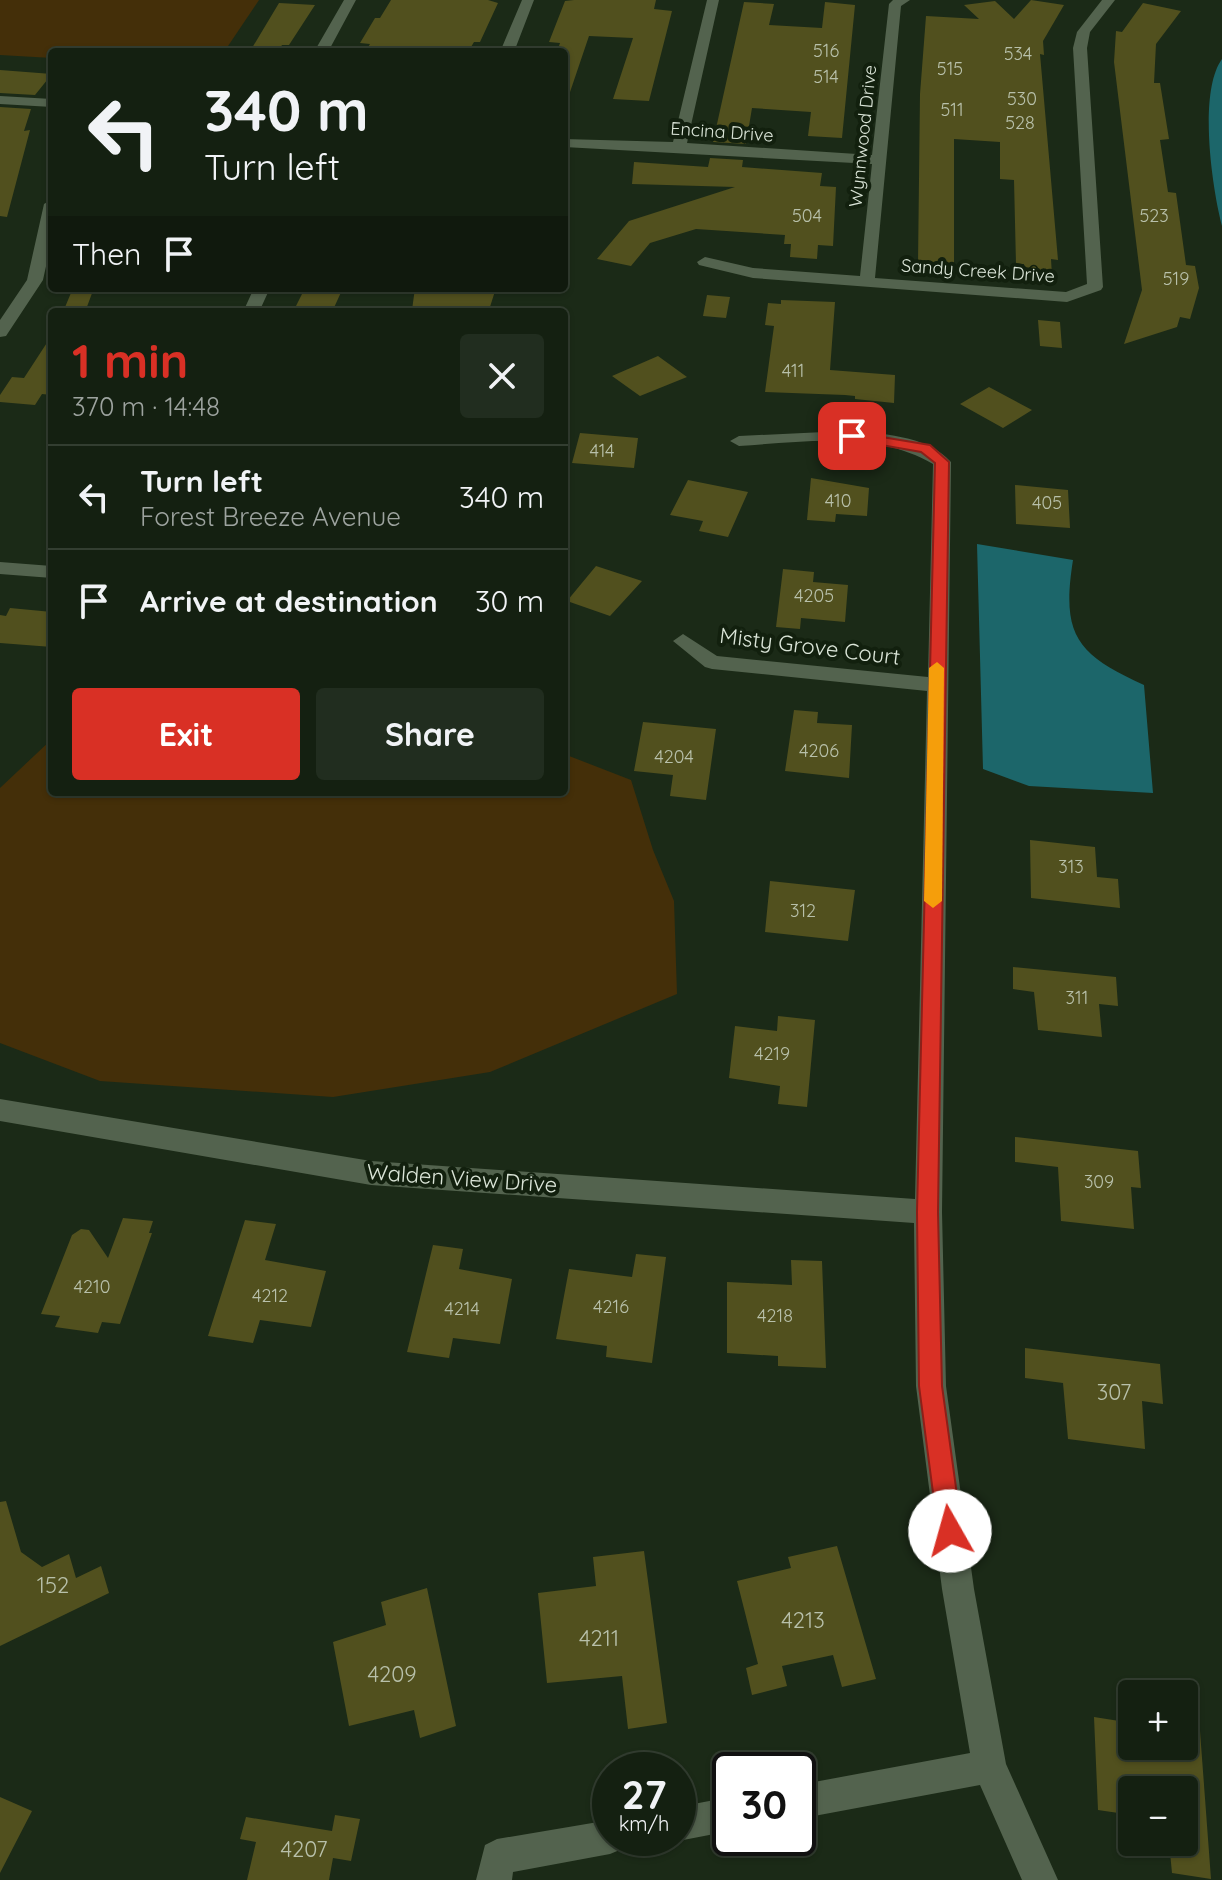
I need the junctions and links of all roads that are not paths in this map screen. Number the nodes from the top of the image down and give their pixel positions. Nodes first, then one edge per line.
1 (350, 0) edge
2 (528, 0) edge
3 (713, 0) edge
4 (904, 0) edge
5 (1109, 0) edge
6 (323, 48) edge
7 (509, 48) edge
8 (0, 100) edge
9 (48, 103) edge
10 (568, 143) edge
11 (679, 147) junction
12 (878, 160) junction
13 (48, 222) edge
14 (705, 262) dead end
15 (867, 282) junction
16 (0, 332) edge
17 (739, 441) dead end
18 (0, 568) edge
19 (48, 572) edge
20 (683, 641) dead end
21 (936, 685) junction
22 (0, 1110) edge
23 (928, 1212) junction
24 (989, 1766) junction
25 (816, 1799) edge
26 (592, 1840) edge
27 (494, 1880) edge
28 (1040, 1880) edge

1 - 6 street
2 - 7 street
3 - 11 street
4 - 12 street, Wynnwood Drive
5 - 15 street, Sandy Creek Drive
8 - 9 street
10 - 11 street, Encina Drive
11 - 12 street, Encina Drive
12 - 15 street, Wynnwood Drive
13 - 16 street
14 - 15 street, Sandy Creek Drive
17 - 21 street
18 - 19 street
20 - 21 street, Misty Grove Court
21 - 23 street
22 - 23 street, Walden View Drive
23 - 24 street
24 - 25 street
24 - 28 street
26 - 27 street

